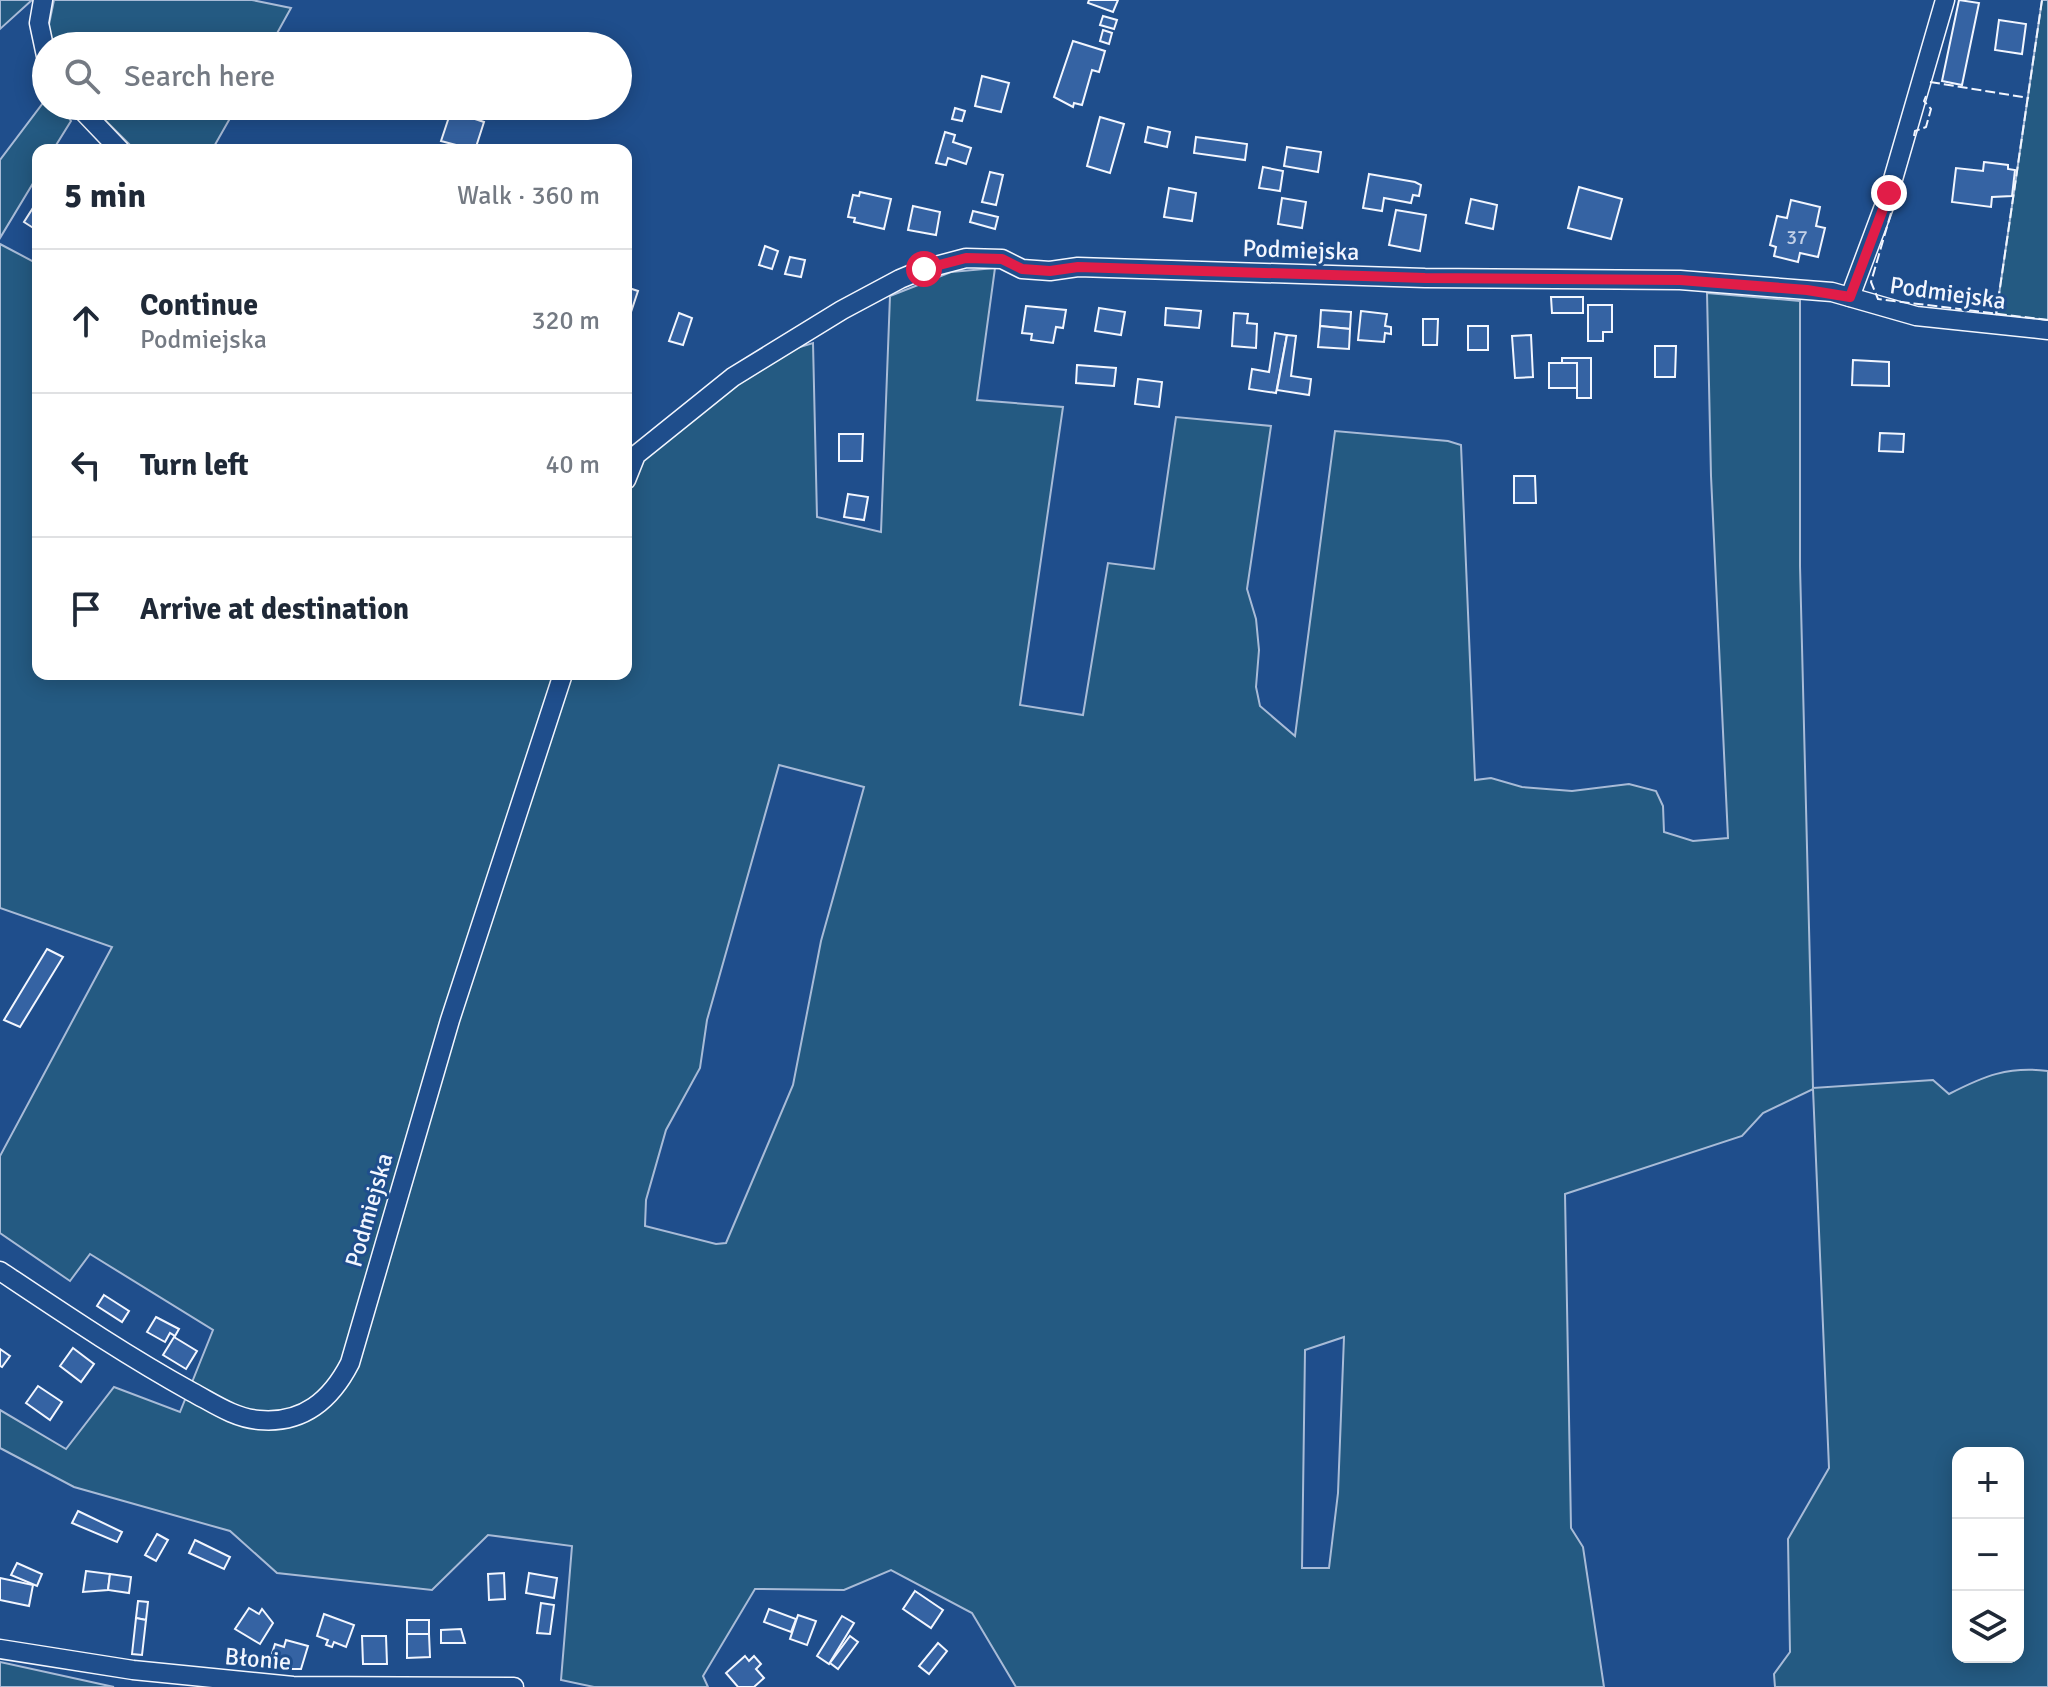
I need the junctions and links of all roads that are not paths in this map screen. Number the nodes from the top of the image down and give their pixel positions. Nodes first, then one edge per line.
1 (43, 0) edge
2 (1945, 0) edge
3 (41, 32) edge
4 (91, 120) edge
5 (114, 144) edge
6 (1850, 297) junction
7 (2048, 330) edge
8 (632, 451) edge
9 (561, 680) edge
10 (0, 1271) edge
11 (0, 1649) edge
12 (133, 1679) edge
13 (514, 1687) edge

1 - 3 street
2 - 6 street
4 - 5 street
6 - 7 street, Podmiejska
6 - 8 street, Podmiejska
9 - 10 street, Podmiejska
11 - 12 street, Błonie
12 - 13 street, Błonie

